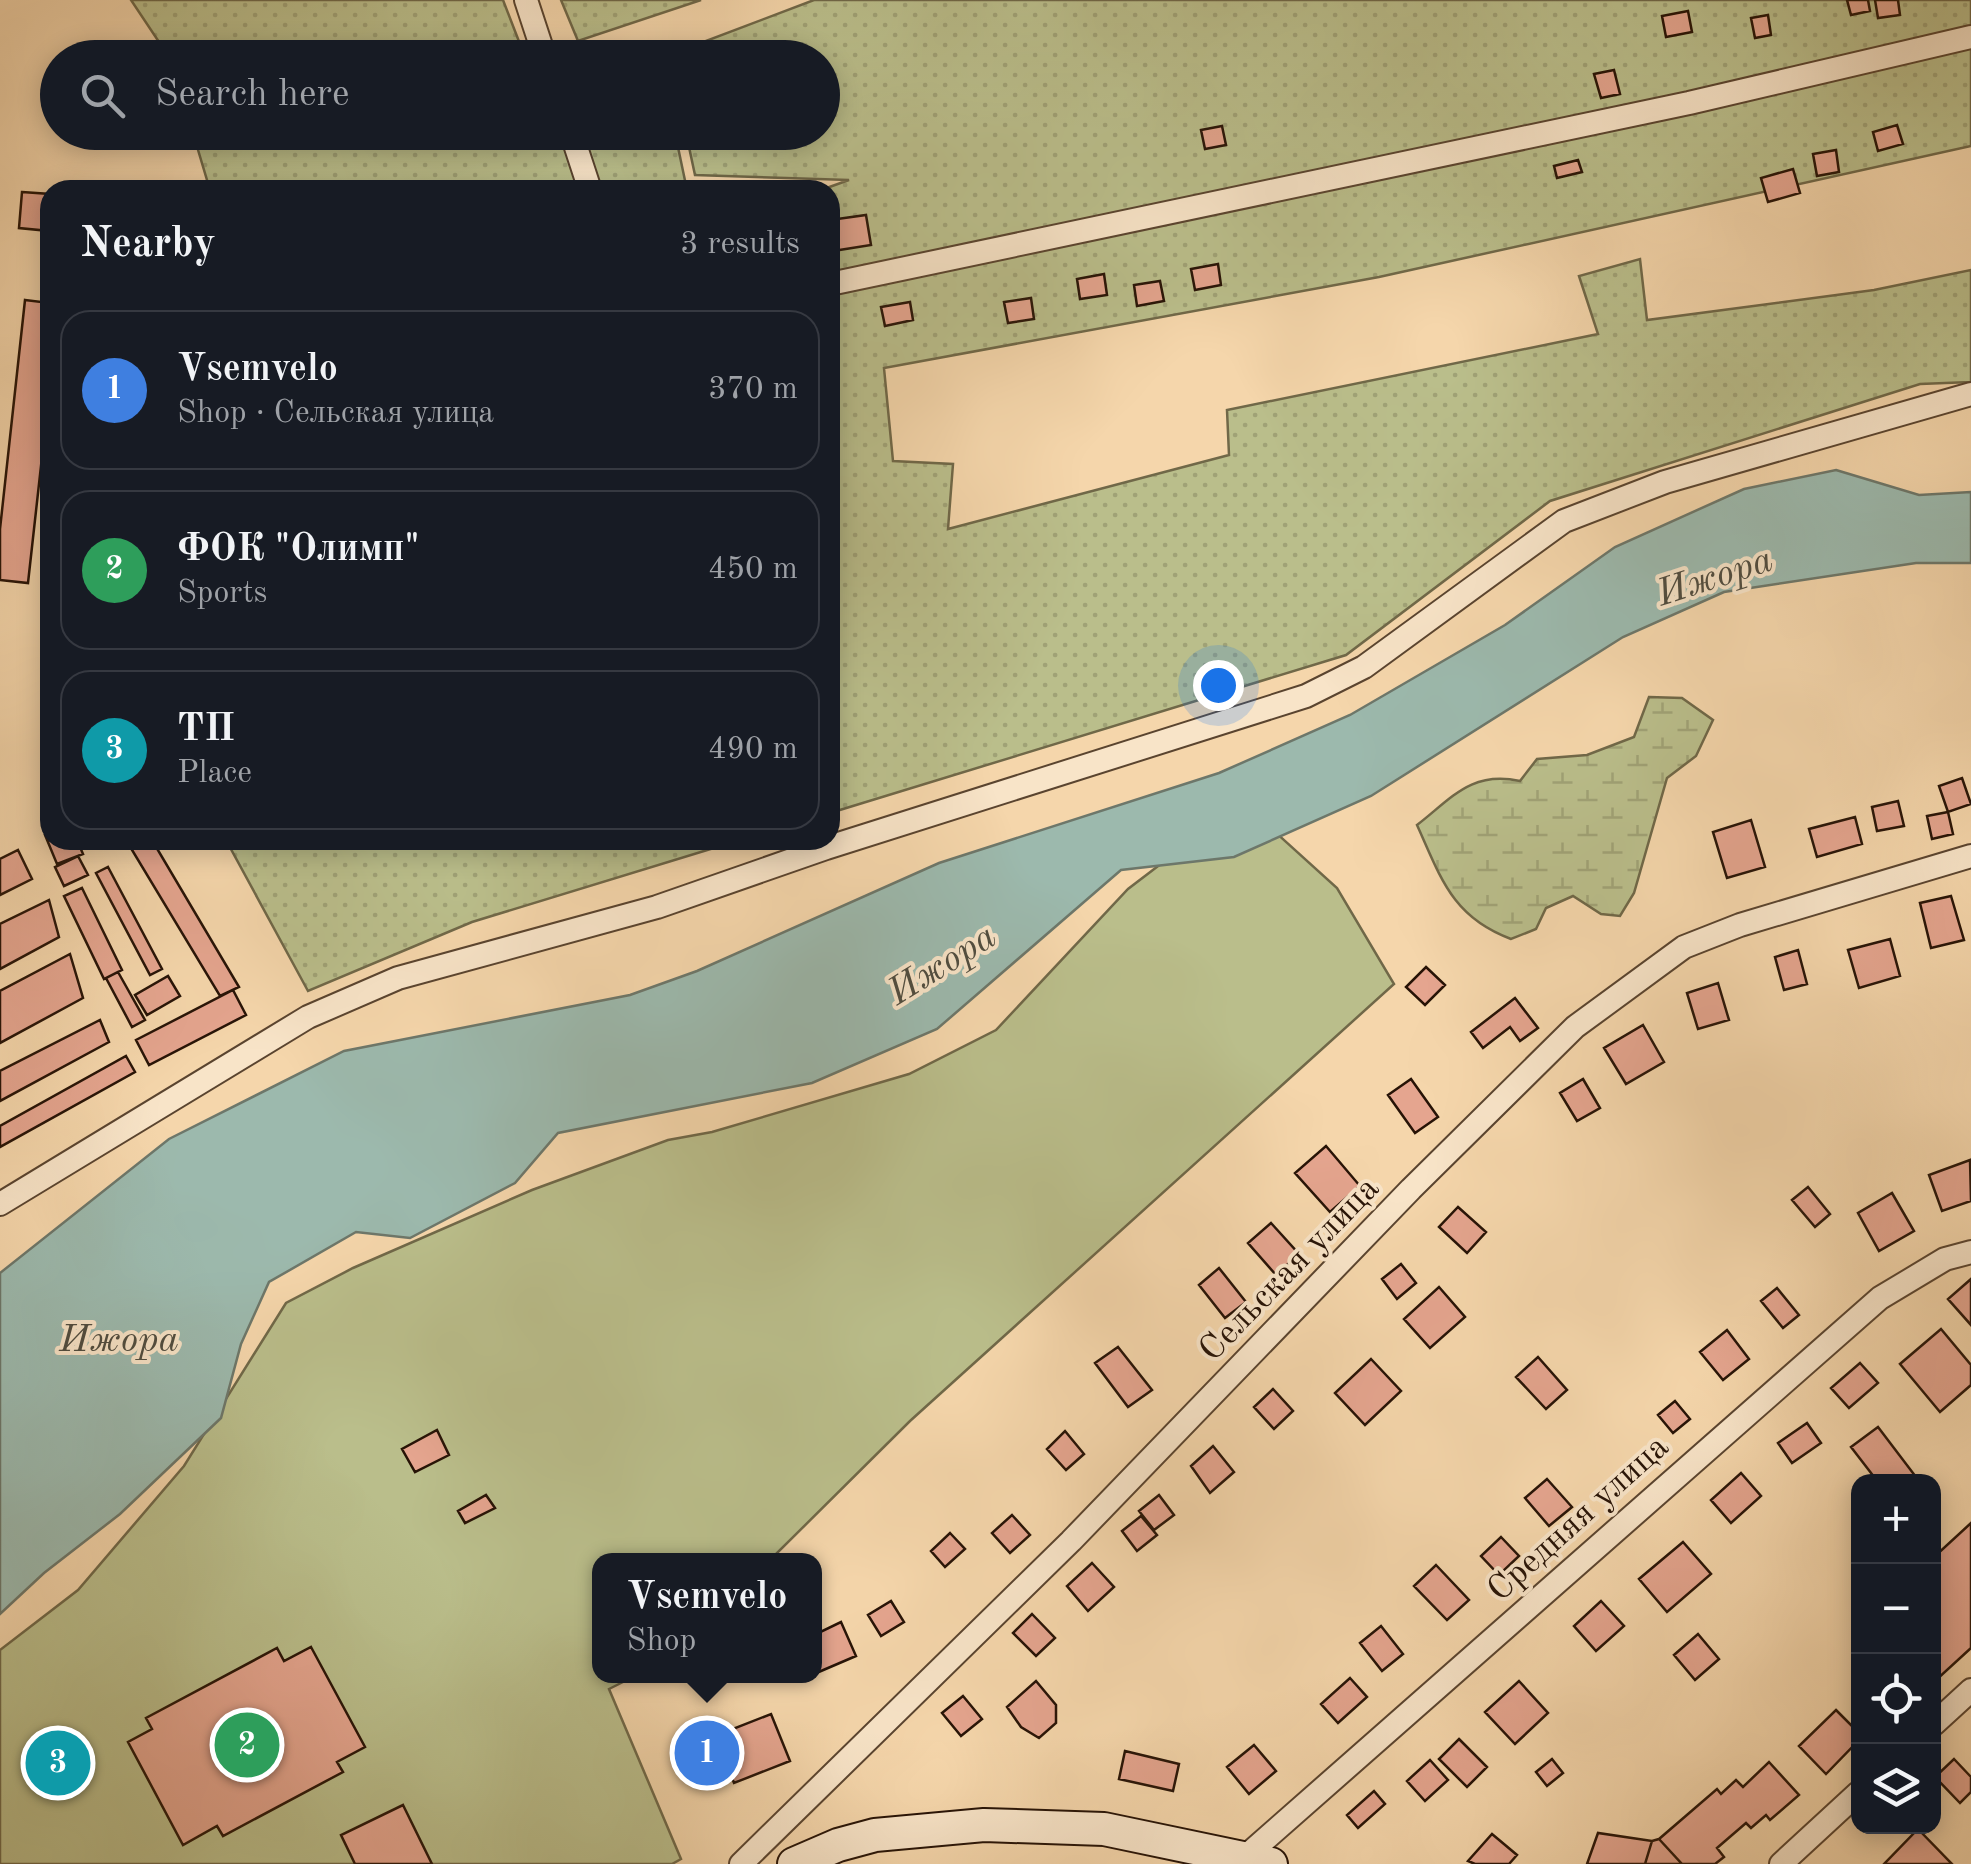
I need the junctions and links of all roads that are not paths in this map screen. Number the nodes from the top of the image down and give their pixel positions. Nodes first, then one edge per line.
1 (526, 0) edge
2 (1971, 37) edge
3 (540, 40) edge
4 (577, 150) edge
5 (587, 180) edge
6 (840, 282) edge
7 (1971, 394) edge
8 (840, 839) edge
9 (809, 850) edge
10 (1971, 856) edge
11 (0, 1204) edge
12 (1971, 1252) edge
13 (1971, 1690) edge
14 (1941, 1718) edge
15 (1851, 1800) edge
16 (1258, 1860) edge
17 (741, 1864) edge
18 (794, 1864) edge
19 (1782, 1864) edge

1 - 3 street
2 - 6 street
4 - 5 street
7 - 8 street
9 - 11 street
10 - 17 street, Сельская улица
12 - 16 street, Средняя улица
13 - 14 street
15 - 19 street
16 - 18 main road

